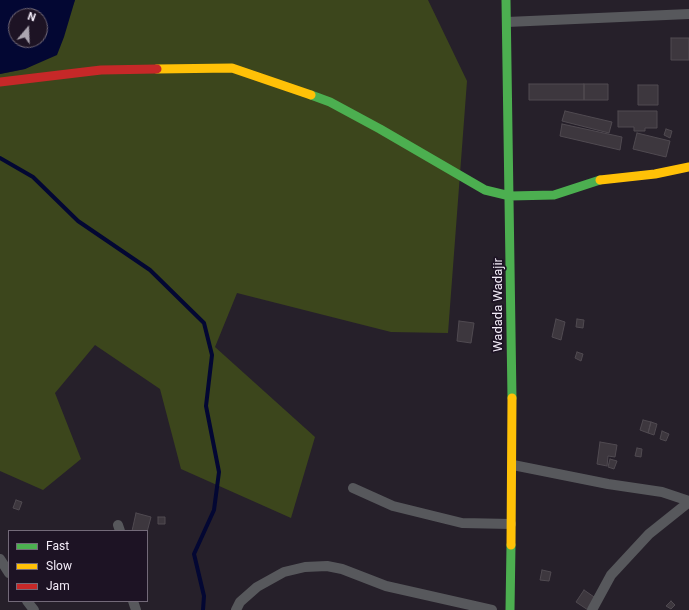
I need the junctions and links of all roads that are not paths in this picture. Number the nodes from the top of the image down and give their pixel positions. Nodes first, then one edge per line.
1 (506, 0) edge
2 (689, 14) edge
3 (507, 22) junction
4 (0, 82) edge
5 (689, 167) edge
6 (510, 196) junction
7 (513, 465) junction
8 (353, 488) dead end
9 (689, 501) edge
10 (511, 524) junction
11 (0, 559) edge
12 (8, 571) edge
13 (28, 602) edge
14 (34, 610) edge
15 (236, 610) edge
16 (492, 610) edge
17 (510, 610) edge
18 (592, 610) edge

1 - 3 street, Wadada Wadajir
2 - 3 street
3 - 6 street, Wadada Wadajir
4 - 6 street
5 - 6 street
6 - 7 street, Wadada Wadajir
7 - 9 street
7 - 10 street, Wadada Wadajir
8 - 10 street
9 - 18 street
10 - 17 street, Wadada Wadajir
11 - 12 street
13 - 14 street
15 - 16 street

